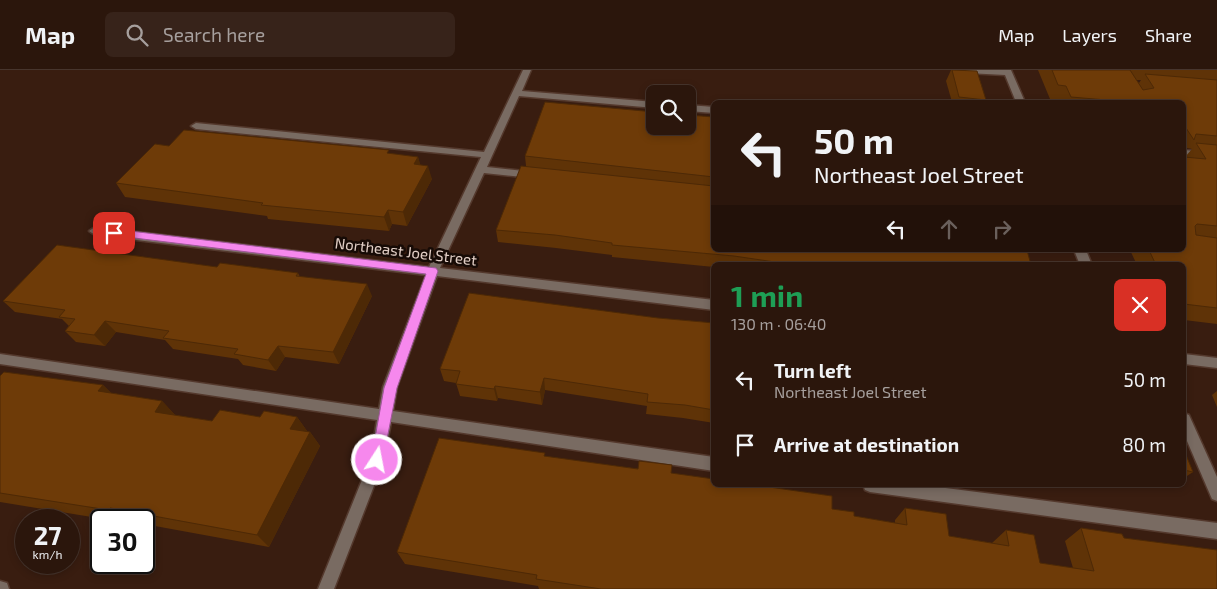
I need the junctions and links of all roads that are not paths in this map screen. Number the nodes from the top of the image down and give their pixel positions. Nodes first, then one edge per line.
1 (527, 70) edge
2 (967, 70) edge
3 (1008, 72) edge
4 (516, 93) junction
5 (1019, 100) edge
6 (646, 104) edge
7 (696, 109) edge
8 (711, 110) edge
9 (196, 126) dead end
10 (1186, 153) edge
11 (488, 155) junction
12 (1217, 156) edge
13 (481, 169) junction
14 (539, 176) edge
15 (95, 230) dead end
16 (433, 271) junction
17 (711, 305) edge
18 (0, 359) edge
19 (1186, 359) edge
20 (1217, 363) edge
21 (386, 415) junction
22 (1186, 424) edge
23 (711, 464) edge
24 (885, 487) edge
25 (1217, 494) edge
26 (1217, 531) edge
27 (326, 589) edge

1 - 4 street
2 - 3 street
3 - 5 street
4 - 6 street
4 - 11 street
7 - 8 street
9 - 11 street
10 - 12 street
11 - 13 street
13 - 14 street
13 - 16 street
15 - 16 street, Northeast Joel Street
16 - 17 street, Northeast Joel Street
16 - 21 street
18 - 21 street
19 - 20 street
21 - 23 street
21 - 27 street
22 - 25 street
24 - 26 street

